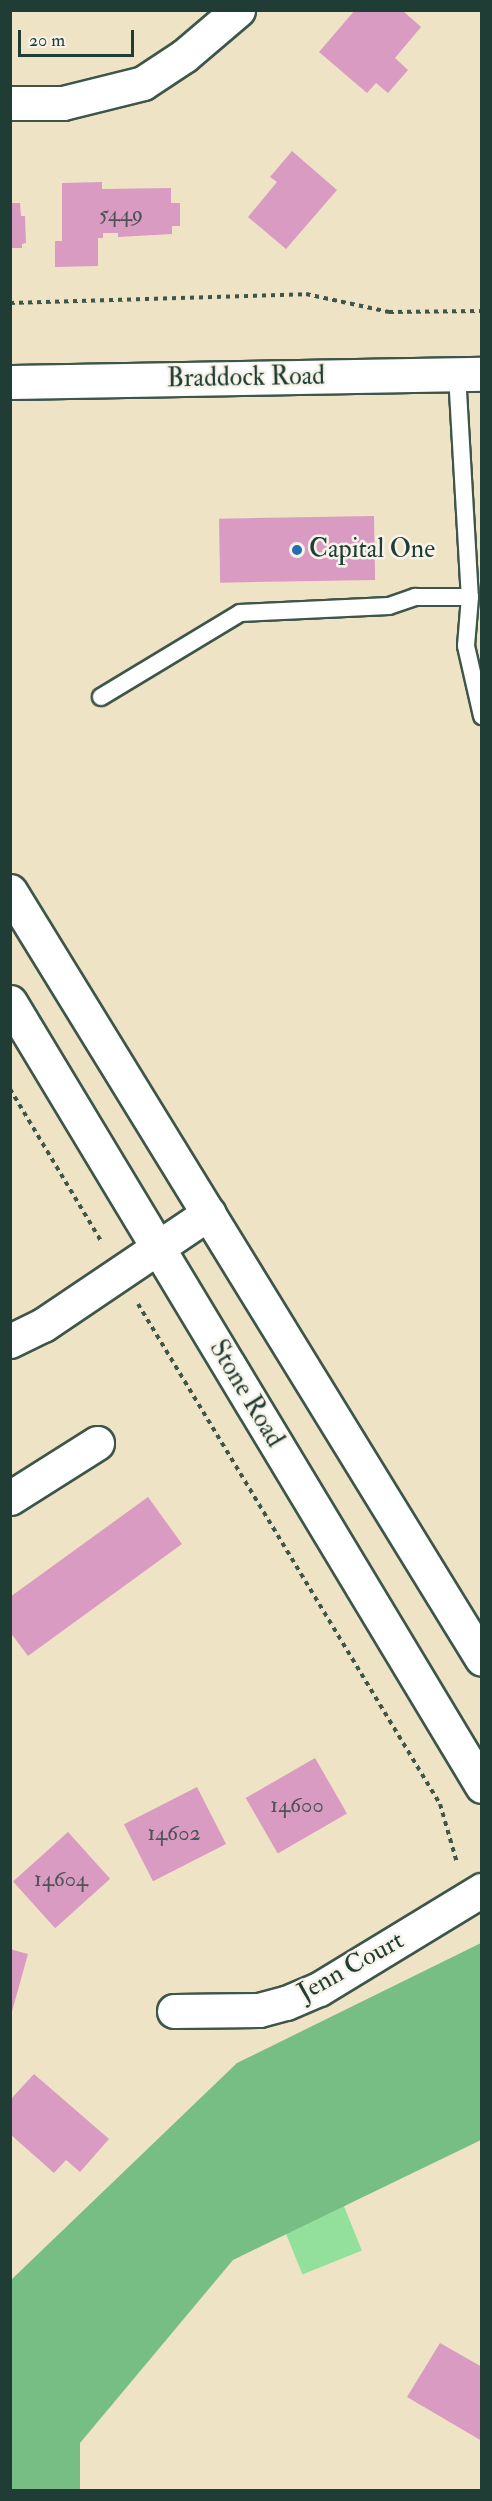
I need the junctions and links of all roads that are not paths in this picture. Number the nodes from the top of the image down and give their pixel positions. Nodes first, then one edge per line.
1 (238, 10) edge
2 (10, 103) edge
3 (469, 374) edge
4 (10, 382) edge
5 (470, 597) junction
6 (101, 697) dead end
7 (482, 716) edge
8 (10, 891) edge
9 (10, 1002) edge
10 (209, 1213) junction
11 (156, 1245) junction
12 (10, 1341) edge
13 (97, 1443) dead end
14 (10, 1498) edge
15 (482, 1659) edge
16 (482, 1786) edge
17 (478, 1892) edge
18 (174, 2012) dead end

1 - 2 main road
3 - 4 main road, Braddock Road
3 - 5 lane
5 - 6 lane
5 - 7 lane
8 - 10 main road
9 - 11 main road, Stone Road
10 - 11 main road
10 - 15 main road
11 - 12 main road
11 - 16 main road, Stone Road
13 - 14 main road
17 - 18 main road, Jenn Court

